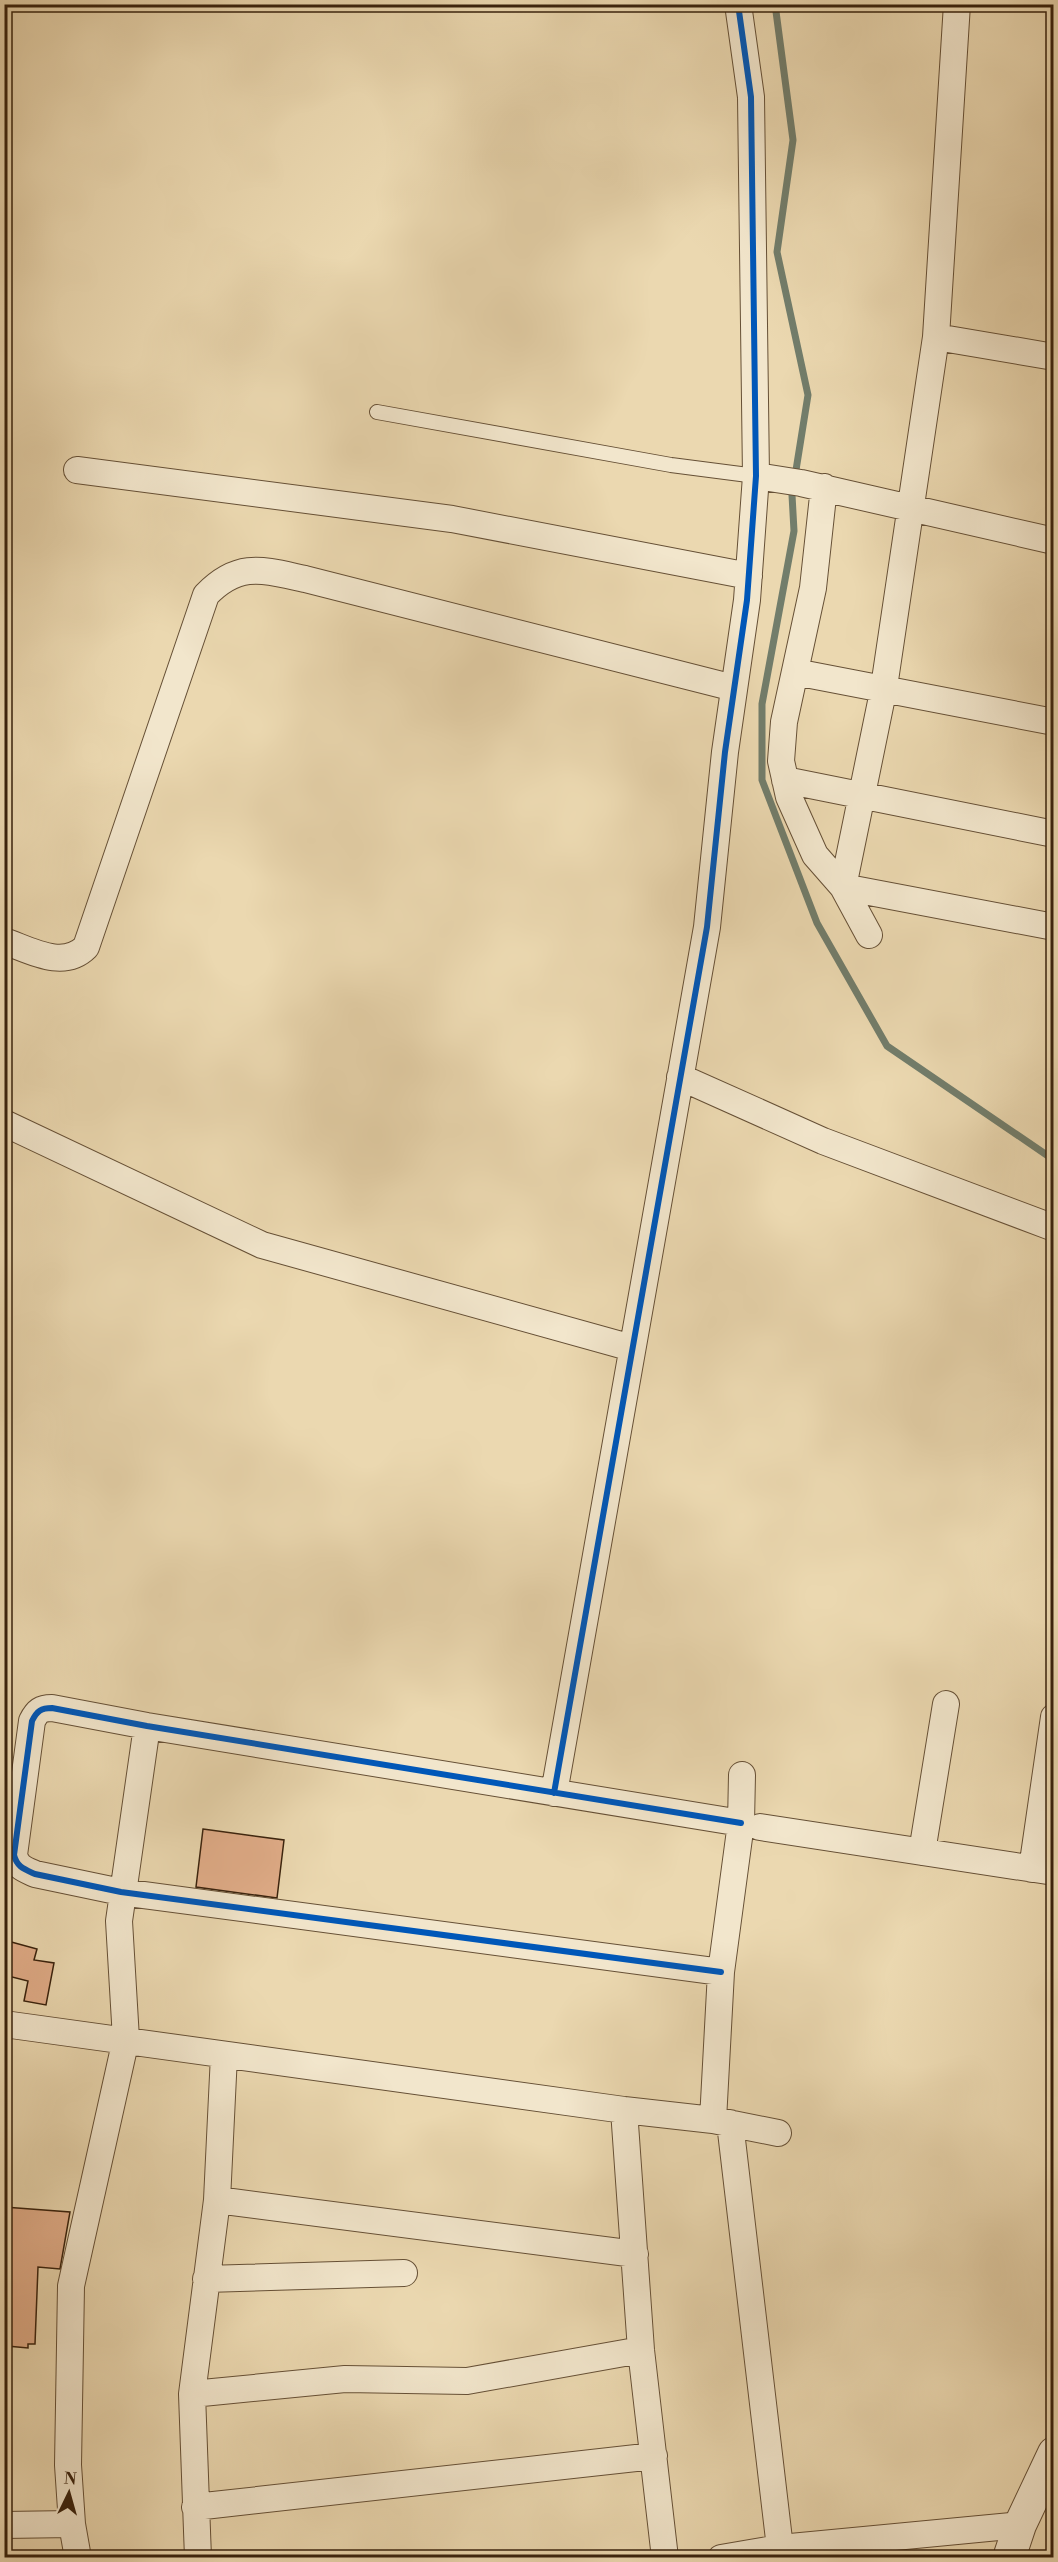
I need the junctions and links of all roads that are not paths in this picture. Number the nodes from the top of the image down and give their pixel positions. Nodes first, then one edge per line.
1 (738, 4) edge
2 (957, 4) edge
3 (936, 337) junction
4 (1053, 357) edge
5 (377, 412) dead end
6 (77, 470) dead end
7 (790, 481) junction
8 (910, 510) junction
9 (1053, 541) edge
10 (749, 576) junction
11 (795, 672) junction
12 (884, 687) junction
13 (734, 688) junction
14 (1053, 722) edge
15 (786, 780) junction
16 (862, 798) junction
17 (1053, 834) edge
18 (843, 886) junction
19 (1053, 927) edge
20 (869, 935) dead end
21 (4, 941) edge
22 (680, 1077) junction
23 (4, 1123) edge
24 (1053, 1227) edge
25 (632, 1348) junction
26 (946, 1704) dead end
27 (1053, 1717) edge
28 (147, 1726) junction
29 (742, 1775) dead end
30 (554, 1792) junction
31 (751, 1825) junction
32 (922, 1852) junction
33 (1043, 1871) edge
34 (121, 1892) junction
35 (722, 1972) junction
36 (4, 2024) edge
37 (126, 2039) junction
38 (224, 2055) junction
39 (624, 2110) junction
40 (722, 2122) junction
41 (778, 2133) dead end
42 (217, 2200) junction
43 (635, 2254) junction
44 (404, 2273) dead end
45 (206, 2279) junction
46 (641, 2350) junction
47 (192, 2394) junction
48 (1053, 2453) edge
49 (654, 2456) junction
50 (195, 2507) junction
51 (72, 2524) junction
52 (4, 2525) edge
53 (1020, 2525) junction
54 (780, 2548) junction
55 (818, 2551) edge
56 (78, 2558) edge
57 (198, 2558) edge
58 (664, 2558) edge
59 (721, 2558) edge
60 (1009, 2558) edge

1 - 7 street
2 - 3 street
3 - 4 street
3 - 8 street
5 - 7 lane
6 - 10 street
7 - 8 street
7 - 10 street
7 - 11 street
8 - 9 street
8 - 12 street
10 - 13 street
11 - 12 street
11 - 15 street
12 - 14 street
12 - 16 street
13 - 21 street
13 - 22 street
15 - 16 street
15 - 18 street
16 - 17 street
16 - 18 street
18 - 19 street
18 - 20 street
22 - 24 street
22 - 25 street
23 - 25 street
25 - 30 street
26 - 32 street
27 - 33 street
28 - 30 street
28 - 34 street
28 - 34 street
29 - 31 street
30 - 31 street
31 - 32 street
31 - 35 street
32 - 33 street
34 - 35 street
34 - 37 street
35 - 40 street
36 - 37 street
37 - 38 street
37 - 51 street
38 - 39 street
38 - 42 street
39 - 40 street
39 - 43 street
40 - 41 street
40 - 54 street
42 - 43 street
42 - 45 street
43 - 46 street
44 - 45 street
45 - 47 street
46 - 47 street
46 - 49 street
47 - 50 street
48 - 53 street
49 - 50 street
49 - 58 street
50 - 57 street
51 - 52 street
51 - 56 street
53 - 55 street
53 - 60 street
54 - 55 street
54 - 59 street

